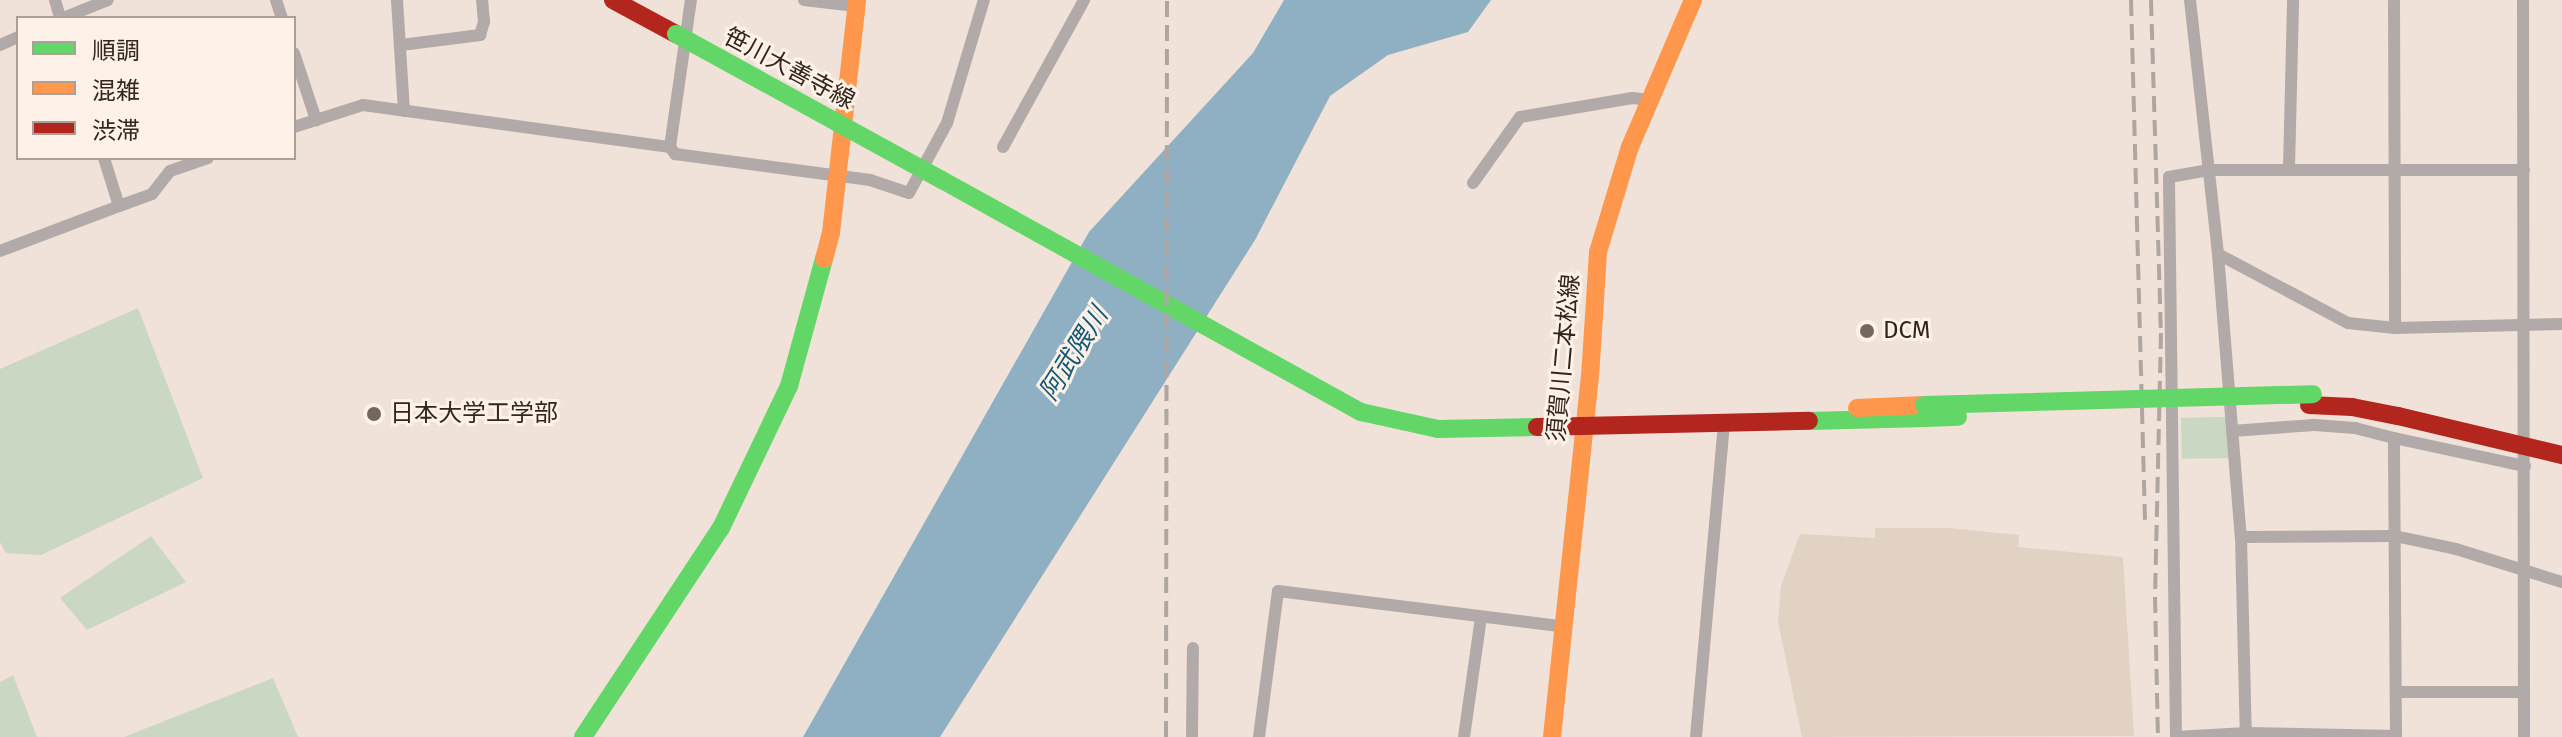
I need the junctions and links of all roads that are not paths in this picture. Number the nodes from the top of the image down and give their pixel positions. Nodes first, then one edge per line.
1 (108, 0) edge
2 (397, 0) edge
3 (482, 0) edge
4 (613, 0) edge
5 (691, 0) edge
6 (804, 0) edge
7 (984, 0) edge
8 (1084, 0) edge
9 (1693, 0) edge
10 (2190, 0) edge
11 (2293, 0) edge
12 (2394, 0) edge
13 (2523, 0) edge
14 (857, 3) edge
15 (67, 16) edge
16 (401, 45) junction
17 (296, 59) edge
18 (1650, 100) junction
19 (404, 111) junction
20 (316, 120) junction
21 (296, 126) edge
22 (670, 147) junction
23 (1003, 147) dead end
24 (105, 160) edge
25 (202, 160) edge
26 (2289, 168) junction
27 (2207, 170) junction
28 (2524, 170) junction
29 (2394, 171) junction
30 (839, 177) junction
31 (1473, 183) dead end
32 (119, 206) junction
33 (0, 251) edge
34 (2218, 254) junction
35 (2562, 324) edge
36 (2524, 325) junction
37 (2395, 328) junction
38 (1924, 412) junction
39 (1583, 424) junction
40 (1724, 424) junction
41 (2232, 431) junction
42 (2394, 438) junction
43 (2525, 440) junction
44 (2562, 442) edge
45 (2562, 455) edge
46 (2525, 466) junction
47 (2395, 536) junction
48 (2241, 537) junction
49 (2524, 570) junction
50 (2562, 582) edge
51 (1481, 617) junction
52 (1561, 626) junction
53 (1193, 648) dead end
54 (2396, 692) junction
55 (2524, 692) junction
56 (2246, 735) edge
57 (2396, 736) edge
58 (583, 737) edge
59 (1192, 737) edge
60 (1259, 737) edge
61 (1464, 737) edge
62 (1552, 737) edge
63 (1696, 737) edge
64 (2176, 737) edge
65 (2524, 737) edge

1 - 15 street
2 - 16 street
3 - 16 street
4 - 39 street, 笹川大善寺線, bridge
5 - 22 street
6 - 14 street
7 - 30 street
8 - 23 street
9 - 18 street, 須賀川二本松線
10 - 27 street
11 - 26 street
12 - 29 street
13 - 28 street
14 - 30 street
16 - 19 street
17 - 20 street
18 - 31 street
18 - 39 street, 須賀川二本松線
19 - 20 street
19 - 22 street
20 - 21 street
22 - 30 street
24 - 32 street
25 - 32 street
26 - 27 street
26 - 29 street
27 - 34 street
27 - 64 street
28 - 29 street
28 - 36 street
29 - 37 street
30 - 58 street
32 - 33 street
34 - 37 street
34 - 41 street
35 - 36 street
36 - 37 street
36 - 43 street
38 - 39 street
38 - 40 street
38 - 43 street, bridge
39 - 40 street
39 - 52 street, 須賀川二本松線
40 - 63 street
41 - 42 street
41 - 48 street
42 - 46 street
42 - 47 street
43 - 44 street
43 - 45 street
43 - 46 street
46 - 49 street
47 - 48 street
47 - 49 street
47 - 54 street
48 - 56 street
49 - 50 street
49 - 55 street
51 - 52 street
51 - 60 street
51 - 61 street
52 - 62 street, 須賀川二本松線
53 - 59 street
54 - 55 street
54 - 57 street
55 - 65 street
56 - 57 street
56 - 64 street

